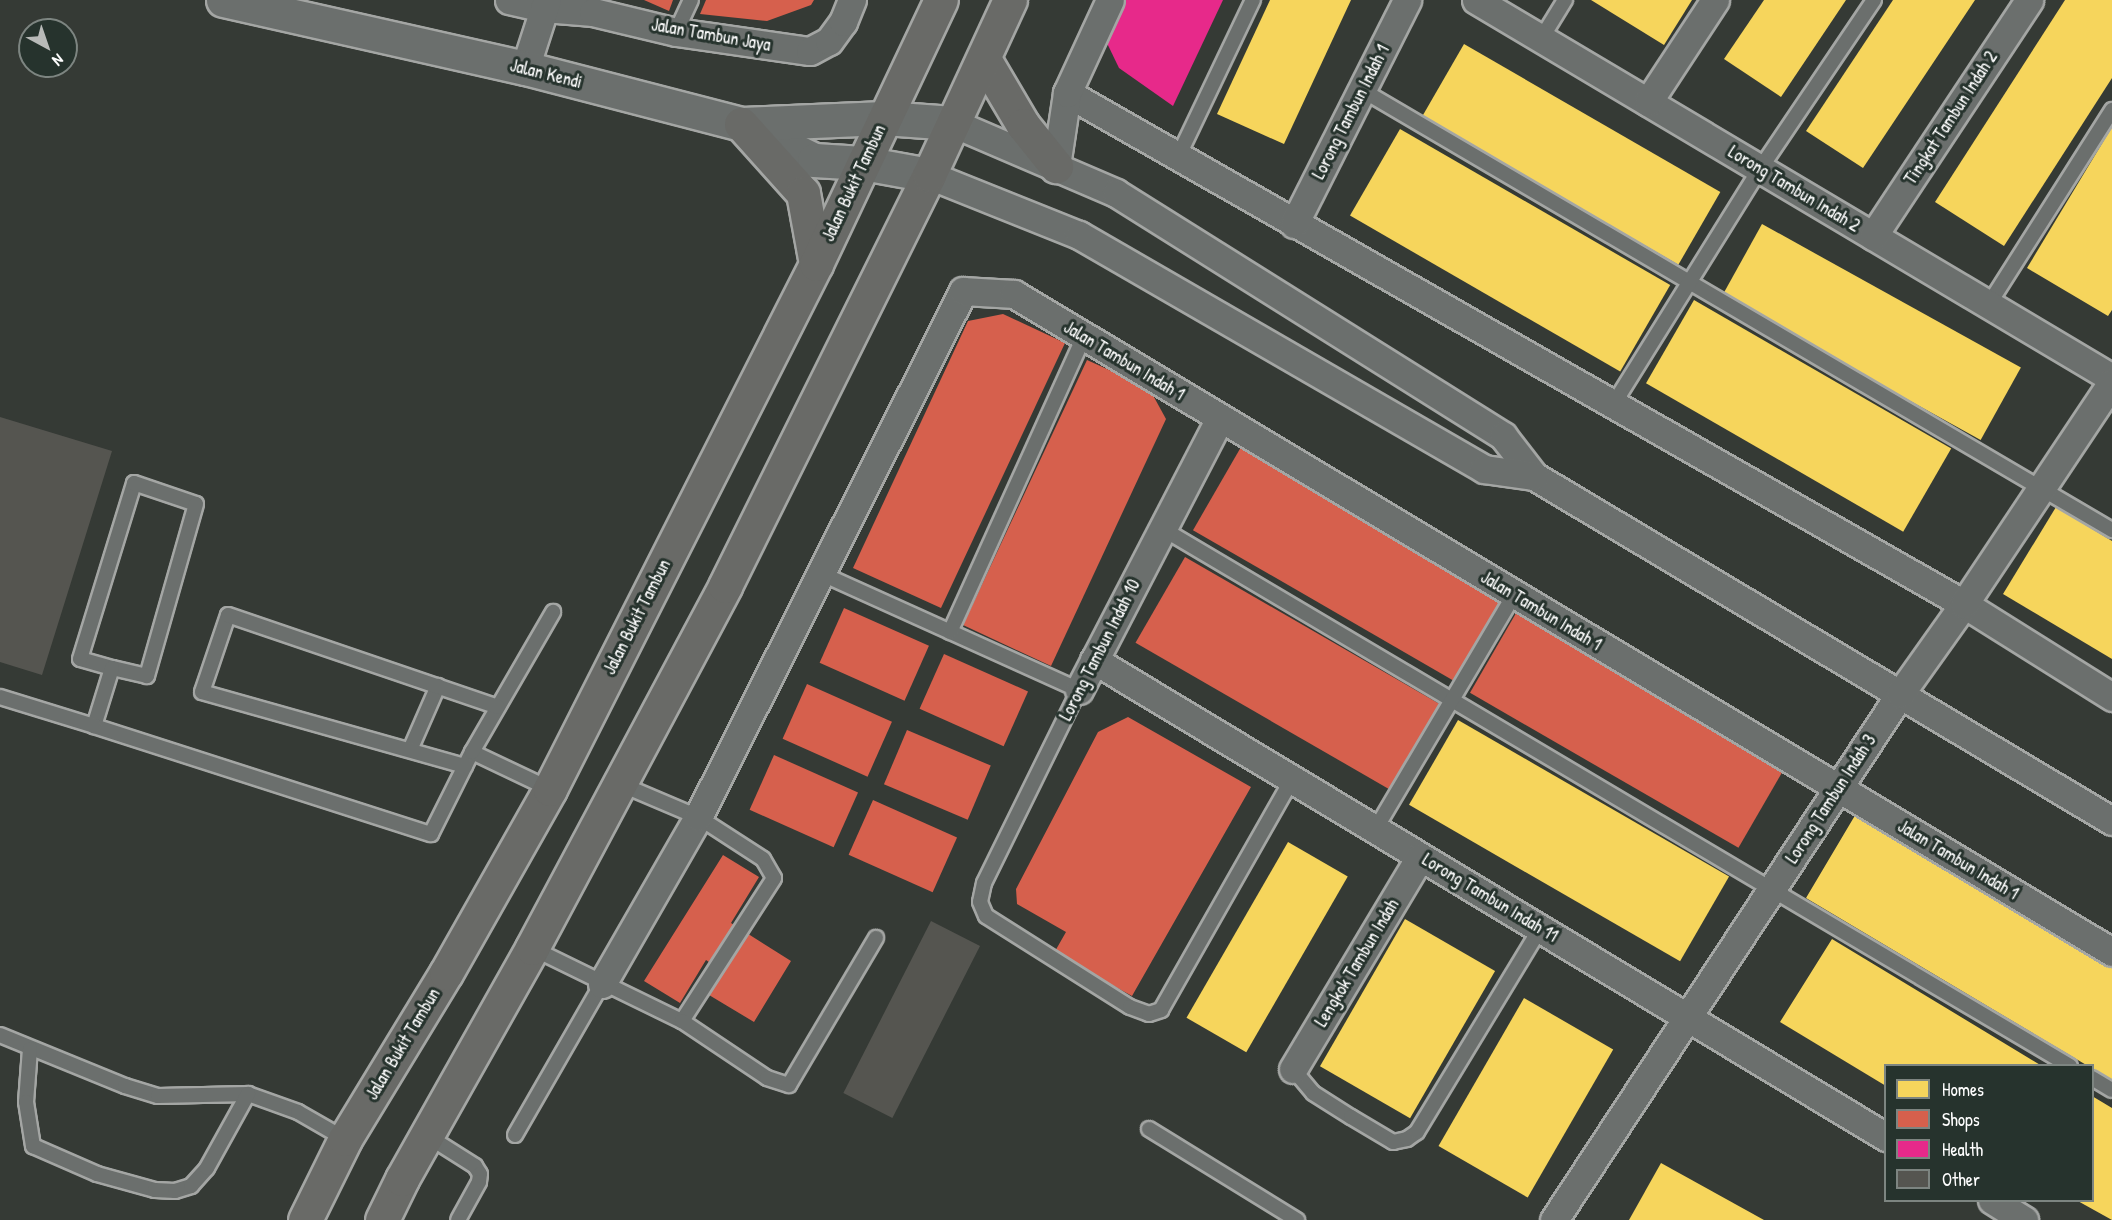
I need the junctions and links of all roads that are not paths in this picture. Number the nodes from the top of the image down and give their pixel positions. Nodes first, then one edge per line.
1 (223, 0) edge
2 (509, 0) edge
3 (691, 0) edge
4 (852, 0) edge
5 (940, 0) edge
6 (1010, 0) edge
7 (1110, 0) edge
8 (1253, 0) edge
9 (1407, 0) edge
10 (1476, 0) edge
11 (1565, 0) edge
12 (1715, 0) edge
13 (1874, 0) edge
14 (2029, 0) edge
15 (545, 4) edge
16 (676, 32) junction
17 (1541, 39) junction
18 (984, 59) junction
19 (525, 68) junction
20 (1362, 90) junction
21 (1066, 93) junction
22 (1648, 102) junction
23 (2112, 110) edge
24 (884, 118) junction
25 (953, 123) junction
26 (741, 124) junction
27 (1178, 157) junction
28 (863, 163) junction
29 (1056, 166) junction
30 (1760, 169) junction
31 (929, 175) junction
32 (1294, 224) junction
33 (1873, 236) junction
34 (816, 264) junction
35 (1689, 282) junction
36 (1989, 304) junction
37 (1084, 336) junction
38 (2112, 380) edge
39 (1613, 405) junction
40 (1220, 418) junction
41 (1534, 476) junction
42 (2040, 488) junction
43 (1163, 529) junction
44 (2112, 530) edge
45 (820, 573) junction
46 (1514, 594) junction
47 (1964, 604) junction
48 (553, 612) dead end
49 (950, 632) junction
50 (1094, 660) junction
51 (112, 668) junction
52 (438, 686) junction
53 (1079, 690) junction
54 (1900, 694) junction
55 (0, 697) edge
56 (2112, 698) edge
57 (1452, 700) junction
58 (498, 707) junction
59 (93, 726) junction
60 (410, 750) junction
61 (472, 752) junction
62 (465, 766) junction
63 (1292, 779) junction
64 (618, 783) junction
65 (1837, 788) junction
66 (550, 789) junction
67 (698, 817) junction
68 (2112, 821) edge
69 (1375, 830) junction
70 (1420, 857) junction
71 (1772, 889) junction
72 (1540, 929) junction
73 (876, 938) dead end
74 (532, 948) junction
75 (2112, 952) edge
76 (602, 984) junction
77 (1687, 1018) junction
78 (682, 1021) junction
79 (0, 1035) edge
80 (30, 1049) junction
81 (2068, 1064) edge
82 (1293, 1069) joint
83 (2094, 1079) edge
84 (2112, 1090) edge
85 (248, 1094) junction
86 (1149, 1129) dead end
87 (426, 1135) junction
88 (515, 1135) dead end
89 (1884, 1136) edge
90 (345, 1139) junction
91 (1995, 1202) edge
92 (305, 1220) edge
93 (382, 1220) edge
94 (458, 1220) edge
95 (1297, 1220) edge
96 (1554, 1220) edge
97 (2024, 1220) edge

1 - 19 street, Jalan Kendi
2 - 15 street, Jalan Tambun Jaya
3 - 16 lane
4 - 16 street, Jalan Tambun Jaya
5 - 24 main road, Jalan Bukit Tambun
6 - 18 main road
7 - 21 street
8 - 27 lane
9 - 20 street, Lorong Tambun Indah 1
10 - 17 street, Lorong Tambun Indah 2
11 - 17 lane
12 - 22 street
13 - 30 lane
14 - 33 street, Tingkat Tambun Indah 2
15 - 16 street, Jalan Tambun Jaya
15 - 19 street
17 - 22 street, Lorong Tambun Indah 2
18 - 25 main road
18 - 29 main road
19 - 26 street, Jalan Kendi
20 - 32 street, Lorong Tambun Indah 1
20 - 35 lane
21 - 27 street
21 - 29 street
22 - 30 street, Lorong Tambun Indah 2
23 - 36 lane
24 - 25 street
24 - 26 street
24 - 28 main road, Jalan Bukit Tambun
25 - 29 street
25 - 31 main road
26 - 28 street, Jalan Kendi
26 - 34 main road
27 - 32 street
28 - 31 street
28 - 34 main road, Jalan Bukit Tambun
29 - 41 street
30 - 33 street, Lorong Tambun Indah 2
30 - 35 lane
31 - 41 street
31 - 64 main road
32 - 39 street
33 - 36 street, Lorong Tambun Indah 2
34 - 66 main road, Jalan Bukit Tambun
35 - 39 lane
35 - 42 lane
36 - 38 street, Lorong Tambun Indah 2
37 - 40 street, Jalan Tambun Indah 1
37 - 45 street, Jalan Tambun Indah 1
37 - 49 lane
38 - 42 street, Lorong Tambun Indah 3
39 - 47 street
40 - 43 street, Lorong Tambun Indah 10
40 - 46 street, Jalan Tambun Indah 1
41 - 54 street
42 - 44 lane
42 - 47 street, Lorong Tambun Indah 3
43 - 50 street, Lorong Tambun Indah 10
43 - 57 lane
45 - 49 lane
45 - 67 street
46 - 57 lane
46 - 65 street, Jalan Tambun Indah 1
47 - 54 street, Lorong Tambun Indah 3
47 - 56 street
48 - 58 lane
49 - 53 lane
50 - 53 street, Lorong Tambun Indah 10
50 - 63 street, Lorong Tambun Indah 11
51 - 51 lane
51 - 59 lane
52 - 58 lane
52 - 60 lane
52 - 60 lane
53 - 63 lane, Lorong Tambun Indah 10
54 - 65 street, Lorong Tambun Indah 3
54 - 68 street
55 - 59 lane
57 - 69 lane
57 - 71 lane
58 - 61 lane
59 - 62 lane
60 - 62 lane
61 - 62 lane
61 - 66 lane
63 - 69 street, Lorong Tambun Indah 11
64 - 67 lane
64 - 74 main road
65 - 71 street, Lorong Tambun Indah 3
65 - 75 street, Jalan Tambun Indah 1
66 - 90 main road, Jalan Bukit Tambun
67 - 76 street
67 - 78 lane
69 - 70 street, Lorong Tambun Indah 11
70 - 72 street, Lorong Tambun Indah 11
70 - 82 street, Lengkok Tambun Indah
71 - 77 street, Lorong Tambun Indah 3
71 - 81 lane
72 - 77 street, Lorong Tambun Indah 11
72 - 82 lane
73 - 78 lane
74 - 76 lane
74 - 87 main road
76 - 78 lane
76 - 88 lane
77 - 89 street, Lorong Tambun Indah 11
77 - 96 street, Lorong Tambun Indah 3
79 - 80 lane
80 - 85 lane
80 - 85 lane
83 - 84 lane
85 - 90 lane
86 - 95 lane
87 - 93 main road
87 - 94 lane
90 - 92 main road, Jalan Bukit Tambun
91 - 97 street

